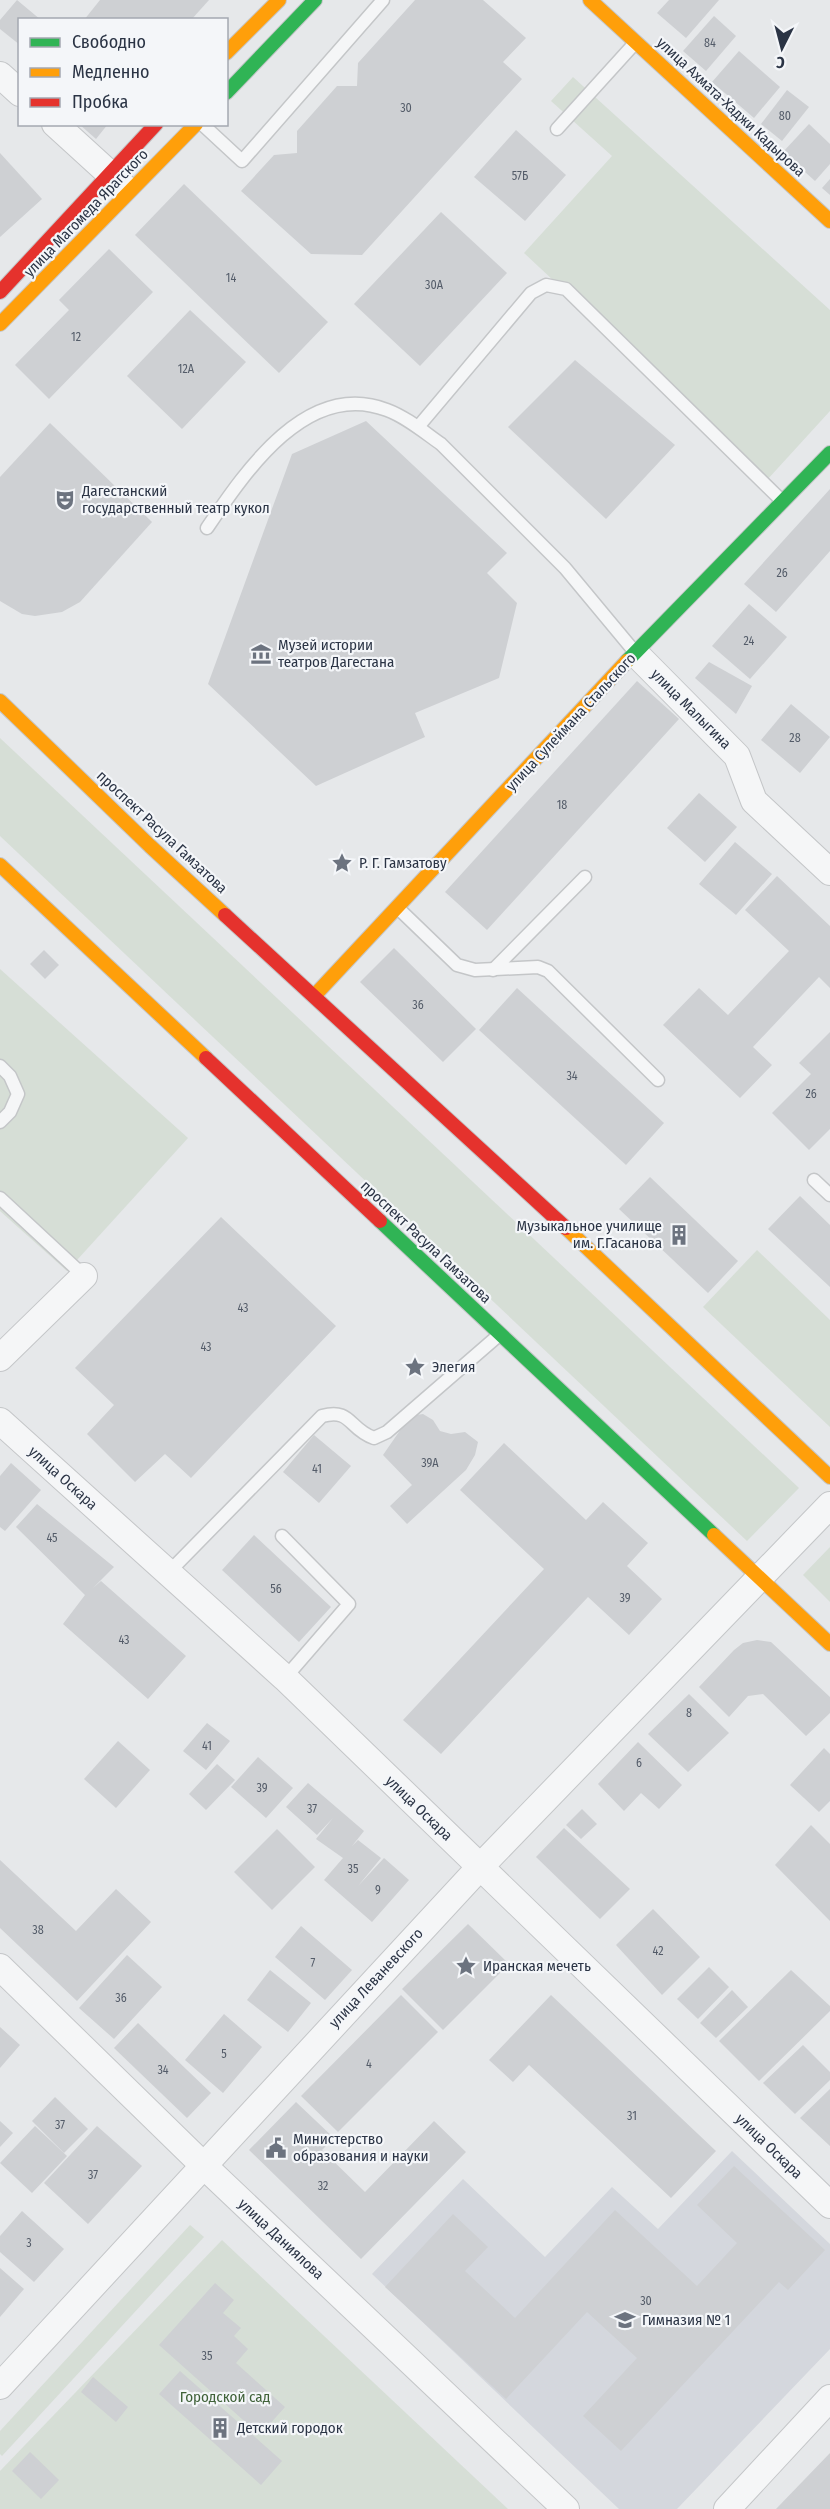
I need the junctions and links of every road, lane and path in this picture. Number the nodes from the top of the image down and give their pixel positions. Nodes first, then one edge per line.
1 (279, 0) edge
2 (315, 0) edge
3 (383, 0) edge
4 (590, 0) edge
5 (635, 42) junction
6 (228, 51) edge
7 (0, 75) edge
8 (18, 91) edge
9 (228, 91) edge
10 (57, 126) edge
11 (154, 126) edge
12 (194, 126) edge
13 (204, 126) edge
14 (557, 129) dead end
15 (108, 173) junction
16 (130, 192) junction
17 (830, 221) edge
18 (0, 292) edge
19 (0, 324) edge
20 (418, 427) junction
21 (830, 453) edge
22 (830, 459) edge
23 (784, 503) junction
24 (207, 528) dead end
25 (637, 655) junction
26 (0, 701) edge
27 (0, 865) edge
28 (830, 872) edge
29 (585, 877) dead end
30 (401, 911) junction
31 (493, 970) junction
32 (317, 997) junction
33 (0, 1066) edge
34 (658, 1080) dead end
35 (0, 1122) edge
36 (814, 1180) dead end
37 (830, 1195) edge
38 (0, 1198) edge
39 (84, 1276) joint
40 (500, 1334) junction
41 (0, 1358) edge
42 (0, 1421) edge
43 (830, 1477) edge
44 (830, 1505) edge
45 (282, 1536) dead end
46 (168, 1573) junction
47 (760, 1578) junction
48 (830, 1644) edge
49 (285, 1678) junction
50 (480, 1867) junction
51 (0, 1966) edge
52 (202, 2164) junction
53 (830, 2205) edge
54 (0, 2386) edge
55 (830, 2398) edge
56 (566, 2509) edge
57 (727, 2509) edge

1 - 6 main road
2 - 9 main road
3 - 13 lane
4 - 5 main road, улица Ахмата-Хаджи Кадырова
5 - 14 lane
5 - 17 main road, улица Ахмата-Хаджи Кадырова
7 - 8 street
10 - 15 street
11 - 15 main road, улица Магомеда Ярагского
12 - 16 main road, улица Магомеда Ярагского
15 - 16 street
15 - 18 main road, улица Магомеда Ярагского
16 - 19 main road, улица Магомеда Ярагского
20 - 23 lane
20 - 24 lane
20 - 25 lane
21 - 25 main road, улица Сулеймана Стальского
22 - 23 main road, улица Сулеймана Стальского
23 - 25 main road, улица Сулеймана Стальского
25 - 28 street, улица Малыгина
25 - 30 main road, улица Сулеймана Стальского
25 - 32 main road, улица Сулеймана Стальского
26 - 32 main road, проспект Расула Гамзатова
27 - 40 main road, проспект Расула Гамзатова
29 - 31 lane
30 - 31 lane
30 - 32 main road, улица Сулеймана Стальского
31 - 34 lane
32 - 43 main road, проспект Расула Гамзатова
33 - 35 lane
36 - 37 lane
38 - 39 lane
39 - 41 street
40 - 46 lane
40 - 47 main road, проспект Расула Гамзатова
42 - 46 street, улица Оскара
44 - 47 street, улица Леваневского
45 - 49 lane
46 - 49 street, улица Оскара
47 - 48 main road, проспект Расула Гамзатова
47 - 50 street, улица Леваневского
49 - 50 street, улица Оскара
50 - 52 street, улица Леваневского
50 - 53 street, улица Оскара
51 - 52 street, улица Даниялова
52 - 54 street, улица Леваневского
52 - 56 street, улица Даниялова
55 - 57 street

